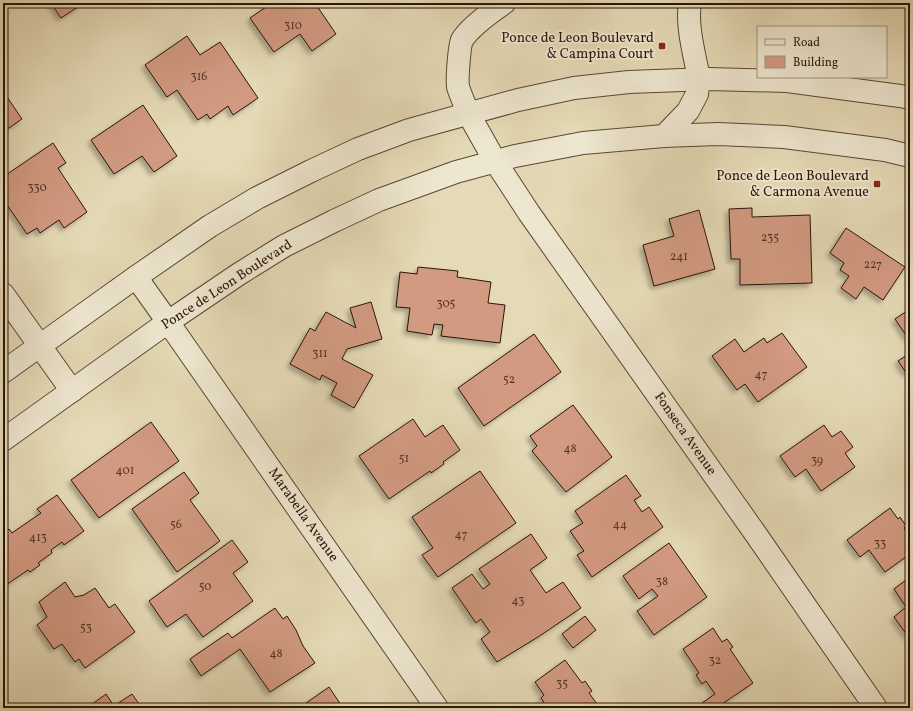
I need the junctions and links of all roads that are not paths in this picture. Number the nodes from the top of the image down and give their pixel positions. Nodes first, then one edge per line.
1 (504, 3) edge
2 (690, 3) edge
3 (699, 79) junction
4 (910, 98) edge
5 (468, 113) junction
6 (664, 136) junction
7 (910, 156) edge
8 (495, 161) junction
9 (136, 277) junction
10 (3, 294) edge
11 (168, 322) junction
12 (39, 346) junction
13 (3, 372) edge
14 (72, 391) junction
15 (3, 440) edge
16 (438, 708) edge
17 (876, 708) edge

1 - 5 street, Fonseca Avenue
2 - 3 street
3 - 4 street
3 - 5 street
3 - 6 street
5 - 8 street, Fonseca Avenue
5 - 9 street
6 - 7 street, Ponce de Leon Boulevard
6 - 8 street, Ponce de Leon Boulevard
8 - 11 street, Ponce de Leon Boulevard
8 - 17 street, Fonseca Avenue
9 - 11 street, Marabella Avenue
9 - 12 street
10 - 12 street
11 - 14 street, Ponce de Leon Boulevard
11 - 16 street, Marabella Avenue
12 - 13 street
12 - 14 street
14 - 15 street, Ponce de Leon Boulevard

